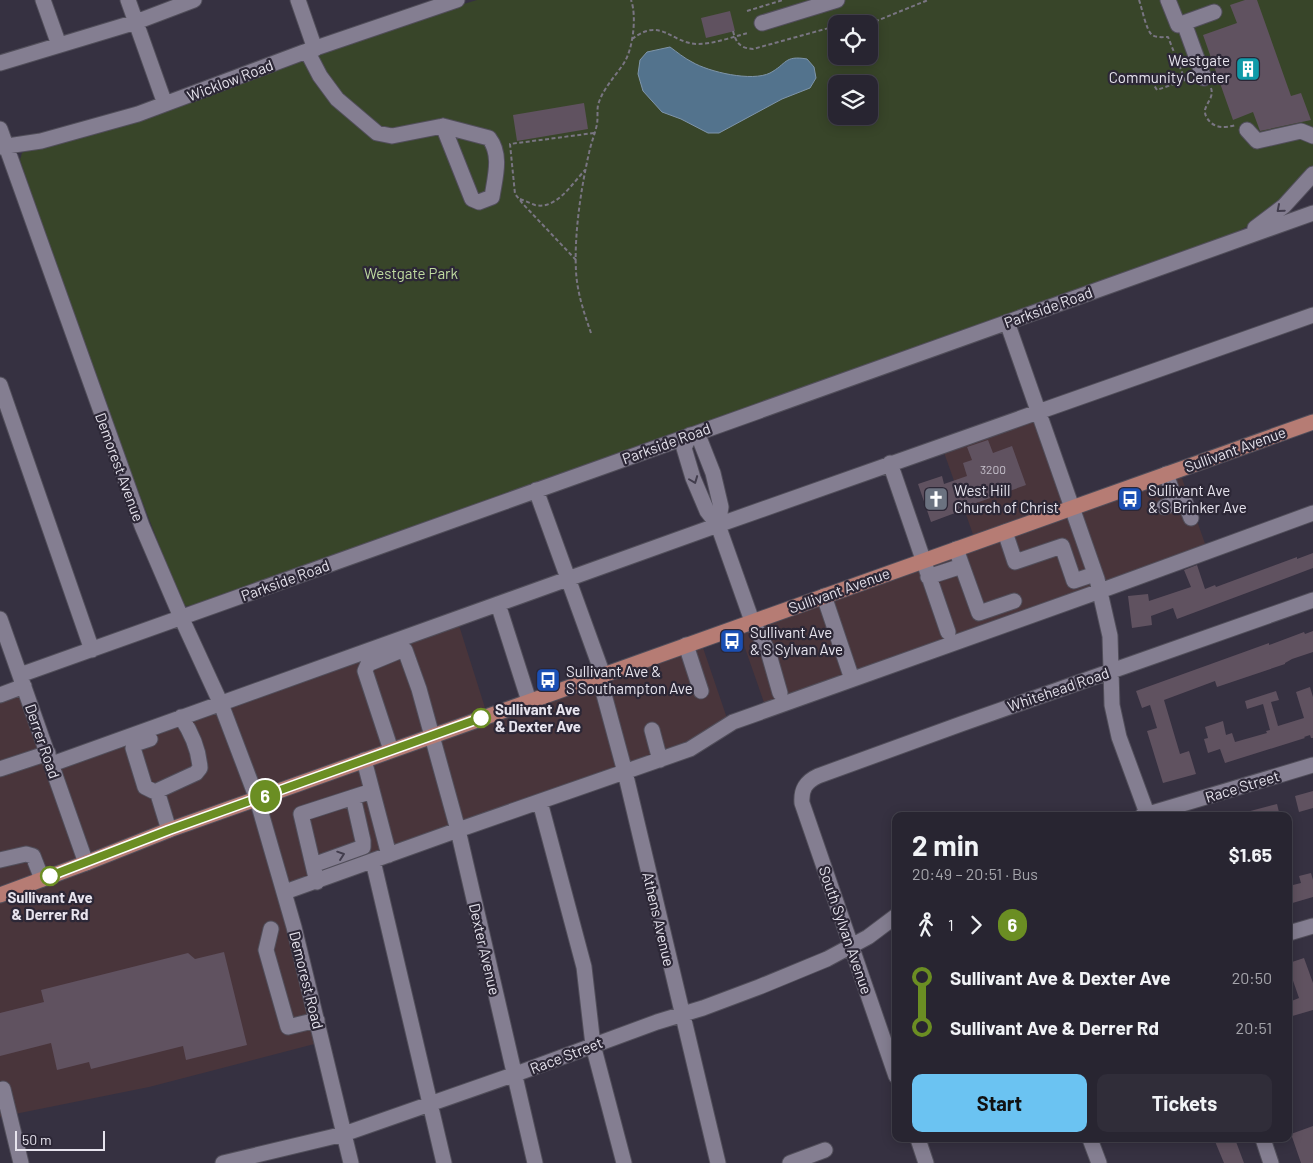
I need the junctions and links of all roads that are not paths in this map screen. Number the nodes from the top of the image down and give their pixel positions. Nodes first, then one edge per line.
1 (43, 0) edge
2 (128, 0) edge
3 (194, 0) edge
4 (298, 0) edge
5 (457, 0) edge
6 (837, 0) edge
7 (1168, 0) edge
8 (1214, 12) dead end
9 (136, 22) junction
10 (762, 23) dead end
11 (1184, 23) junction
12 (59, 45) junction
13 (311, 50) junction
14 (0, 63) edge
15 (1204, 78) road end
16 (164, 104) junction
17 (443, 126) junction
18 (1243, 127) road end
19 (0, 129) edge
20 (1313, 136) edge
21 (3, 146) edge
22 (1313, 174) edge
23 (1313, 213) edge
24 (1232, 242) junction
25 (1313, 315) edge
26 (1007, 322) junction
27 (0, 385) edge
28 (1038, 412) junction
29 (1313, 422) edge
30 (690, 435) junction
31 (890, 464) junction
32 (1166, 474) junction
33 (536, 490) junction
34 (1072, 508) junction
35 (1313, 513) edge
36 (1191, 518) dead end
37 (718, 525) junction
38 (1005, 532) junction
39 (956, 549) junction
40 (922, 561) junction
41 (962, 566) junction
42 (1095, 574) junction
43 (928, 577) junction
44 (568, 579) junction
45 (1100, 591) junction
46 (824, 596) junction
47 (1313, 600) edge
48 (1014, 601) dead end
49 (498, 604) junction
50 (181, 617) junction
51 (0, 618) edge
52 (752, 621) junction
53 (948, 632) dead end
54 (686, 645) junction
55 (92, 650) junction
56 (1111, 671) junction
57 (601, 675) junction
58 (852, 679) junction
59 (22, 681) junction
60 (701, 690) dead end
61 (780, 693) dead end
62 (0, 695) edge
63 (529, 701) junction
64 (221, 704) junction
65 (184, 721) junction
66 (652, 730) dead end
67 (431, 736) junction
68 (391, 750) junction
69 (50, 759) junction
70 (364, 760) junction
71 (660, 760) junction
72 (1313, 765) edge
73 (0, 769) edge
74 (625, 772) junction
75 (806, 784) joint
76 (151, 789) junction
77 (372, 790) junction
78 (353, 797) junction
79 (257, 799) junction
80 (540, 802) junction
81 (1145, 812) edge
82 (1159, 812) edge
83 (169, 830) junction
84 (458, 830) junction
85 (383, 833) junction
86 (363, 840) junction
87 (389, 855) junction
88 (0, 860) edge
89 (373, 861) junction
90 (86, 864) junction
91 (313, 865) junction
92 (42, 879) junction
93 (317, 882) junction
94 (285, 892) junction
95 (0, 895) edge
96 (892, 919) edge
97 (1313, 926) edge
98 (271, 928) dead end
99 (1292, 932) edge
100 (851, 947) junction
101 (682, 1015) junction
102 (317, 1020) junction
103 (594, 1045) junction
104 (892, 1065) edge
105 (514, 1075) junction
106 (3, 1090) dead end
107 (429, 1103) junction
108 (344, 1134) junction
109 (919, 1142) edge
110 (1091, 1142) edge
111 (1264, 1142) edge
112 (826, 1150) dead end
113 (21, 1163) edge
114 (223, 1163) edge
115 (351, 1163) edge
116 (444, 1163) edge
117 (535, 1163) edge
118 (624, 1163) edge
119 (718, 1163) edge
120 (790, 1163) edge
121 (926, 1163) edge
122 (1098, 1163) edge
123 (1271, 1163) edge

1 - 12 street
2 - 9 street
3 - 9 street
4 - 13 street
5 - 13 street, Wicklow Road
6 - 10 street
7 - 11 street
8 - 11 street
9 - 12 street
9 - 16 street
11 - 15 street
12 - 14 street
13 - 16 street, Wicklow Road
13 - 17 street
16 - 21 street, Wicklow Road
17 - 17 street
18 - 20 street
19 - 21 street, Demorest Avenue
21 - 50 street, Demorest Avenue
22 -> 24 street
23 - 24 street, Parkside Road
24 - 26 street, Parkside Road
25 - 28 street
26 - 28 street
26 - 30 street, Parkside Road
27 - 55 street
28 - 31 street
28 - 34 street
29 - 32 main road, Sullivant Avenue
30 - 33 street, Parkside Road
30 - 37 street
31 - 37 street
31 - 40 street
32 - 34 main road, Sullivant Avenue
32 - 36 street
33 - 44 street, Athens Avenue
33 - 50 street, Parkside Road
34 - 38 main road, Sullivant Avenue
34 - 42 street
35 - 45 street
37 - 44 street
37 - 52 street
38 - 39 main road, Sullivant Avenue
38 - 42 street
39 - 40 main road, Sullivant Avenue
39 - 41 street
40 - 43 street
40 - 46 main road, Sullivant Avenue
41 - 43 street
41 - 48 street
42 - 45 street
43 - 53 street
44 - 49 street
44 - 57 street, Athens Avenue
45 - 56 street
45 - 58 street
46 - 52 main road, Sullivant Avenue
46 - 58 street
47 - 56 street, Whitehead Road
49 - 63 street
49 - 64 street
50 - 55 street, Parkside Road
50 - 64 street, Demorest Avenue
51 - 59 street, Derrer Road
52 - 54 main road, Sullivant Avenue
52 - 61 street
54 - 57 main road, Sullivant Avenue
54 - 60 street
55 - 59 street, Parkside Road
56 - 75 street, Whitehead Road
56 - 81 street
57 - 63 main road, Sullivant Avenue
57 - 74 street, Athens Avenue
58 - 71 street
59 - 62 street, Parkside Road
59 - 69 street, Derrer Road
63 - 67 main road, Sullivant Avenue
64 - 65 street
64 - 79 street, Demorest Avenue
65 - 69 street
65 - 76 street
65 - 76 street
66 - 71 street
67 - 68 main road, Sullivant Avenue
67 - 68 street, Dexter Avenue
67 - 84 street, Dexter Avenue
68 - 70 main road, Sullivant Avenue
69 - 73 street
69 - 90 street, Derrer Road
70 - 77 street
70 - 79 main road, Sullivant Avenue
71 - 74 street
72 - 82 street, Race Street
74 - 80 street
74 - 101 street, Athens Avenue
75 - 100 street, South Sylvan Avenue
76 - 83 street
77 - 78 street
77 - 85 street
78 - 86 street
78 - 91 street
79 - 83 main road, Sullivant Avenue
79 - 94 street, Demorest Road
80 - 84 street
80 - 103 street
83 - 90 main road, Sullivant Avenue
84 - 87 street
84 - 105 street, Dexter Avenue
85 - 86 street
85 - 87 street
91 -> 86 street
87 - 89 street
88 - 92 street
89 - 93 street
89 - 107 street
90 - 92 main road, Sullivant Avenue
91 - 93 street
92 - 95 main road, Sullivant Avenue
93 - 94 street
94 - 102 street, Demorest Road
96 - 100 street, Race Street
97 - 99 street
98 - 102 street
100 - 101 street, Race Street
100 - 104 street, South Sylvan Avenue
101 - 103 street, Race Street
101 - 119 street, Athens Avenue
102 - 108 street, Demorest Road
103 - 105 street, Race Street
103 - 118 street
105 - 107 street, Race Street
105 - 117 street, Dexter Avenue
106 - 113 street
107 - 108 street, Race Street
107 - 116 street
108 - 114 street, Race Street
108 - 115 street, Demorest Road
109 - 121 street
110 - 122 street
111 - 123 street
112 - 120 street

